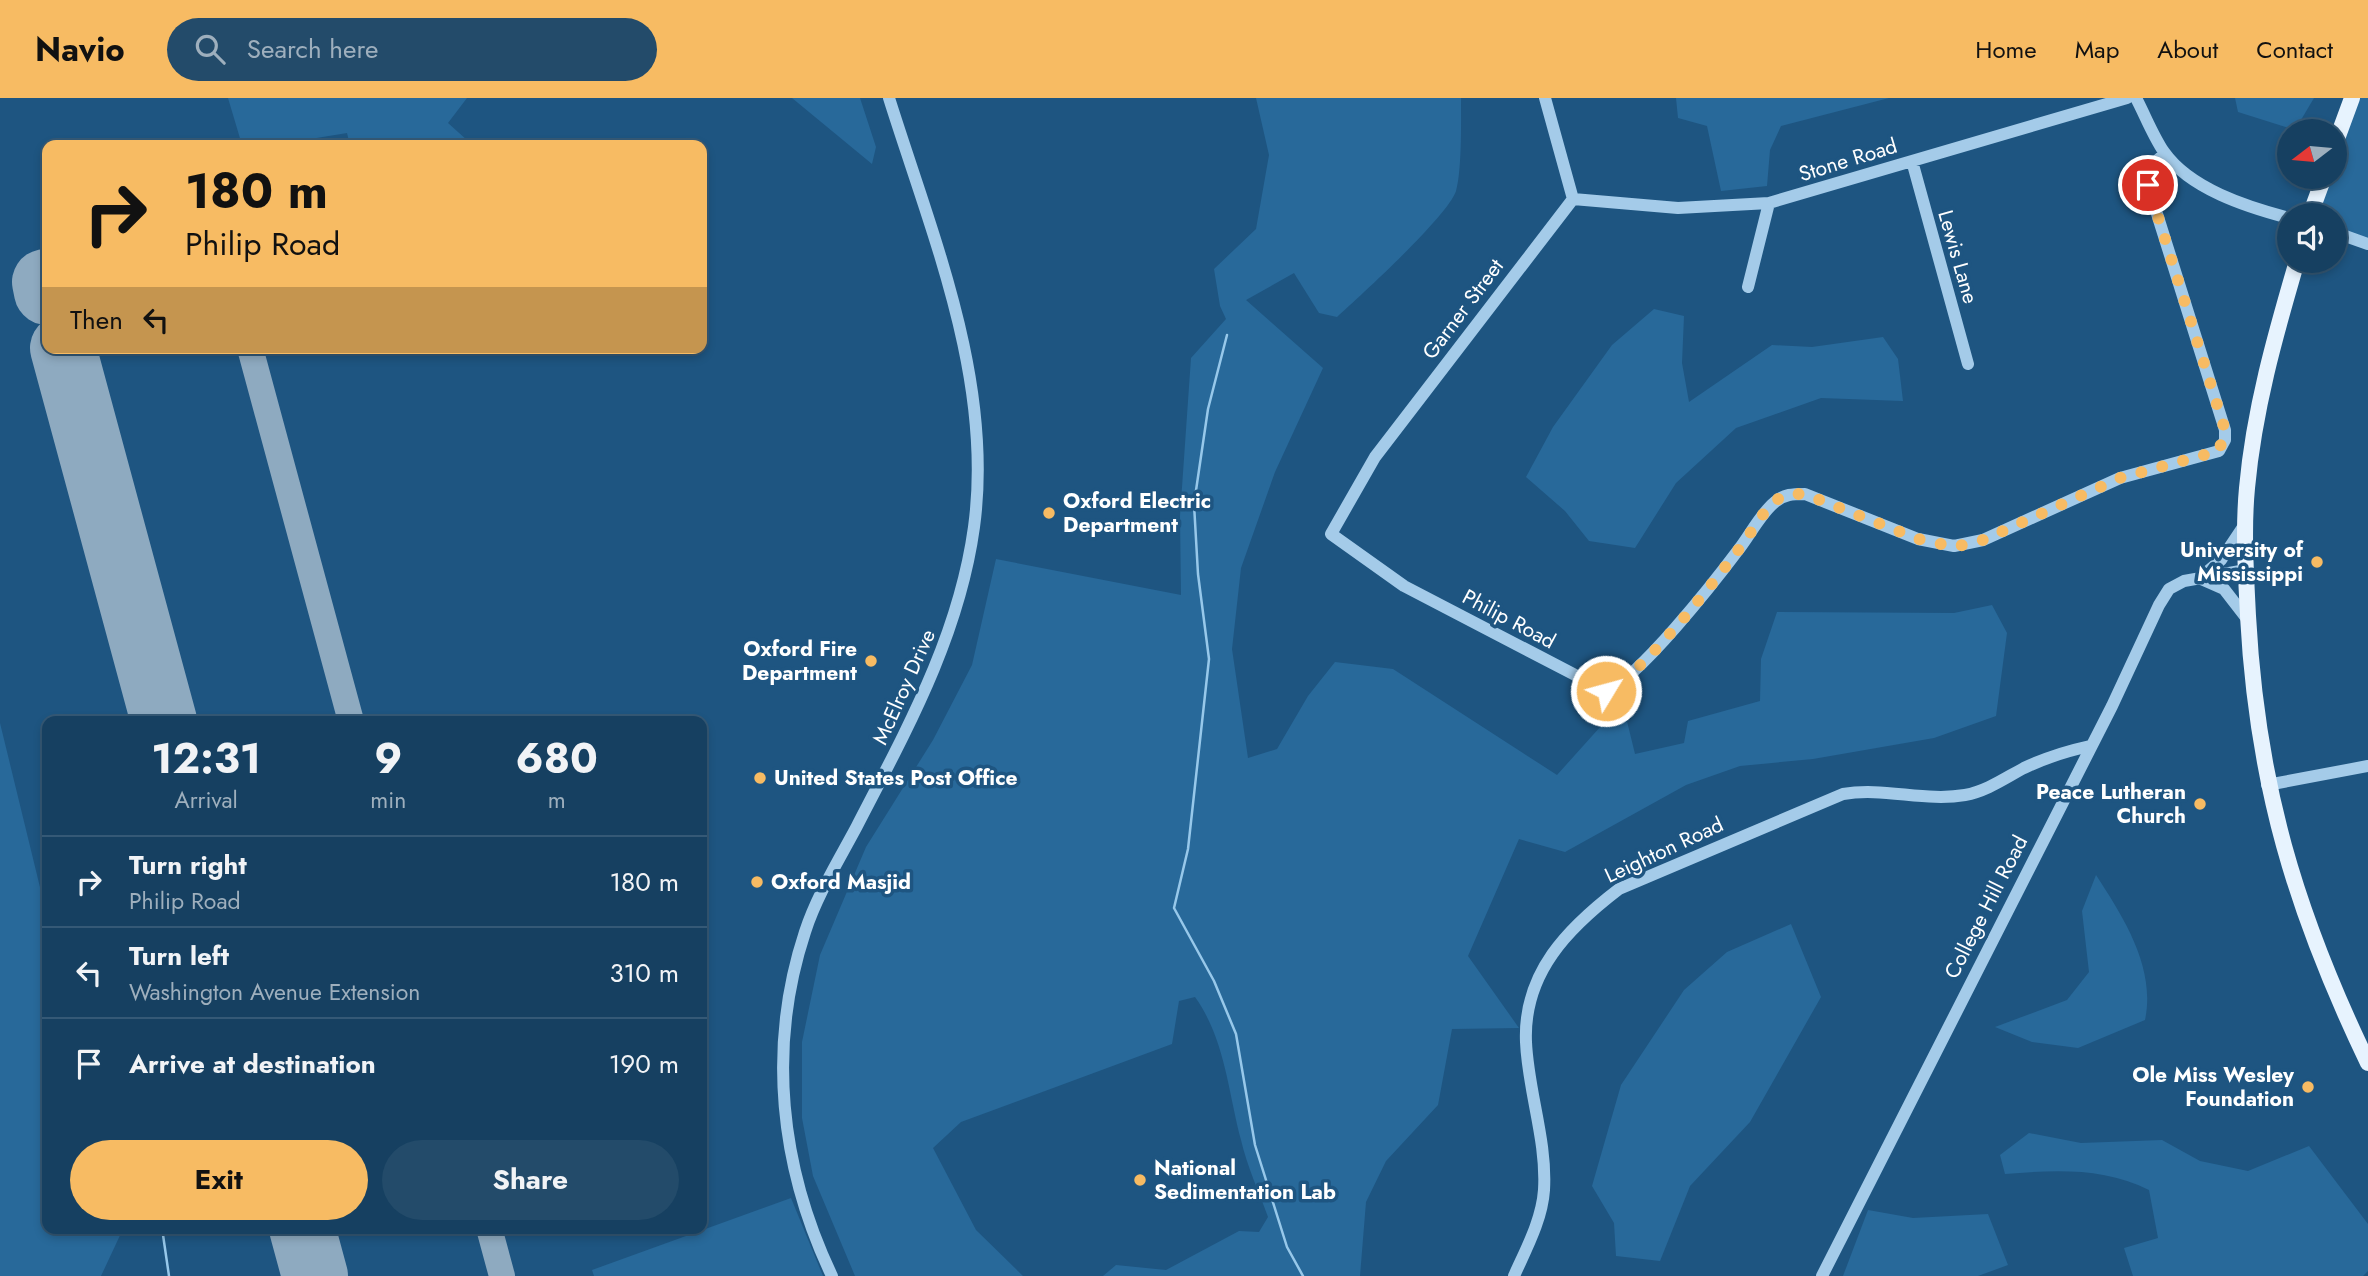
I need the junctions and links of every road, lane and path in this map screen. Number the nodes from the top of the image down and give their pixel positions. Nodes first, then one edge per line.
1 (889, 98) edge
2 (1545, 98) edge
3 (2127, 98) edge
4 (2136, 98) edge
5 (2352, 98) edge
6 (2344, 119) edge
7 (2165, 153) junction
8 (1912, 161) junction
9 (1573, 199) junction
10 (1769, 203) junction
11 (2277, 214) edge
12 (2347, 237) edge
13 (2368, 244) edge
14 (2294, 273) edge
15 (1748, 287) dead end
16 (1968, 363) dead end
17 (2245, 524) junction
18 (1331, 534) joint
19 (2246, 570) junction
20 (2199, 578) junction
21 (2248, 620) junction
22 (2090, 746) junction
23 (2368, 766) edge
24 (2267, 785) junction
25 (2368, 1063) edge
26 (832, 1276) edge
27 (1514, 1276) edge
28 (1822, 1276) edge

1 - 26 street, McElroy Drive
2 - 9 street
3 - 8 street, Stone Road
4 - 7 street
5 - 6 main road
7 - 11 street
7 - 18 street, Philip Road
8 - 10 street, Stone Road
8 - 16 street, Lewis Lane
9 - 10 street, Stone Road
9 - 18 street, Garner Street
10 - 15 street
12 - 13 street
14 - 17 main road
17 - 19 main road
17 - 20 street
19 - 20 street, College Hill Road
19 - 21 main road
20 - 21 street
20 - 22 street, College Hill Road
21 - 24 main road
22 - 27 street, Leighton Road
22 - 28 street, College Hill Road
23 - 24 street
24 - 25 main road

